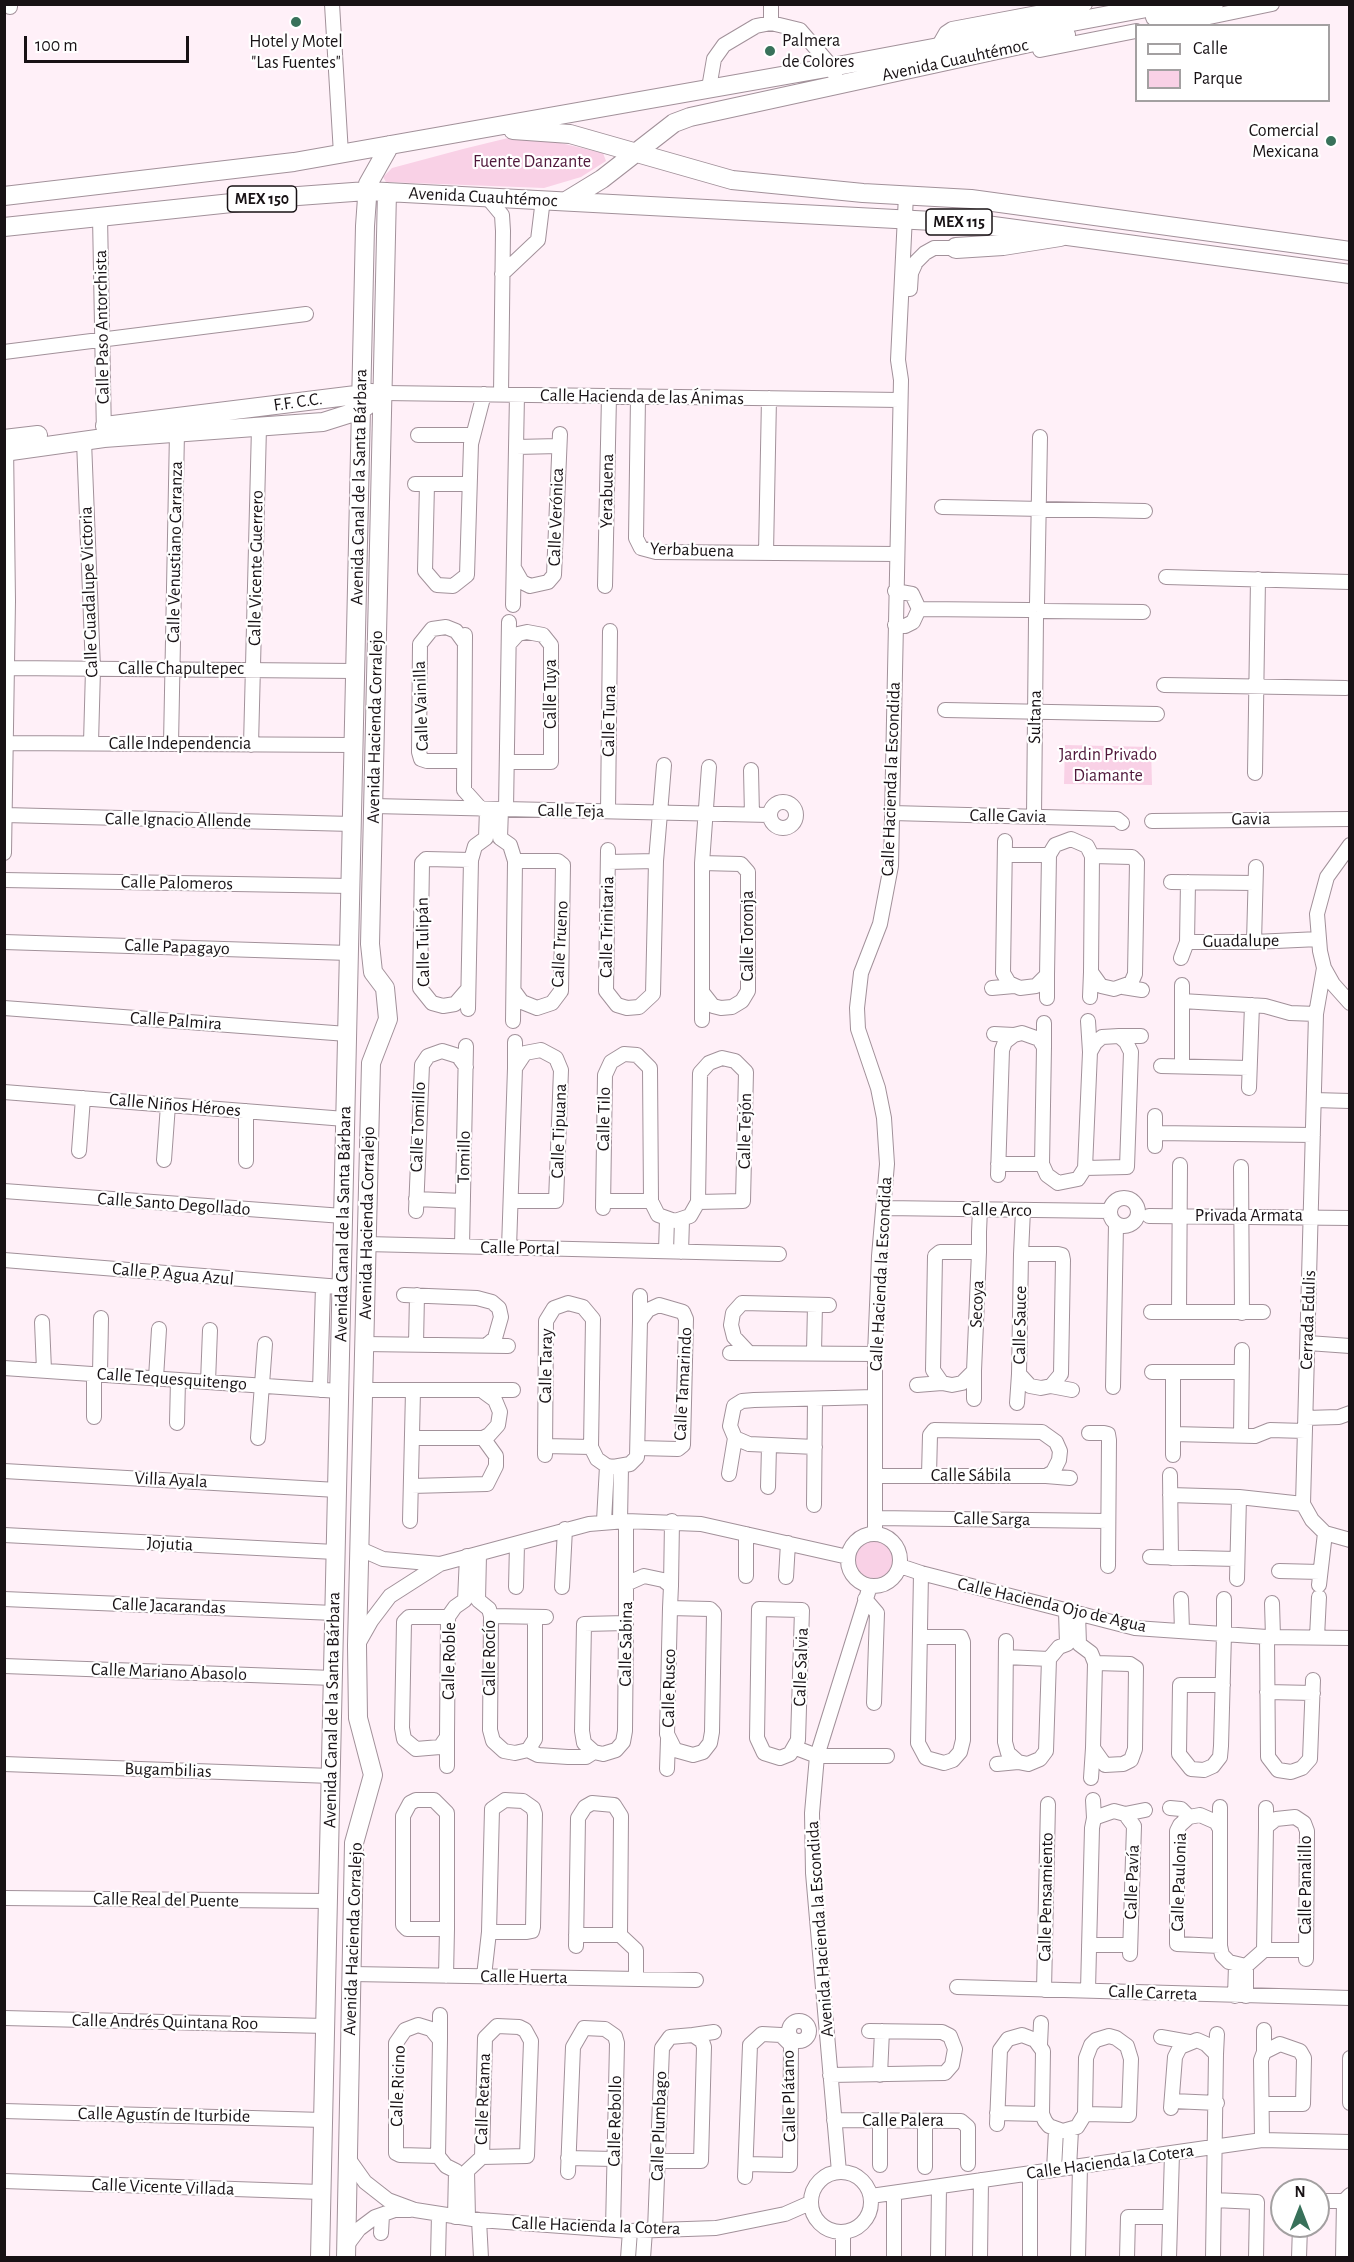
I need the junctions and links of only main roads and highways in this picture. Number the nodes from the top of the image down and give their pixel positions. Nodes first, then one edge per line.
1 (1168, 4) edge
2 (1214, 4) edge
3 (942, 54) junction
4 (490, 128) junction
5 (390, 146) junction
6 (635, 152) junction
7 (367, 191) junction
8 (387, 192) junction
9 (4, 196) edge
10 (566, 201) junction
11 (365, 226) junction
12 (386, 226) junction
13 (4, 227) edge
14 (1060, 236) junction
15 (956, 248) road end
16 (1350, 251) edge
17 (1350, 274) edge
18 (384, 393) junction
19 (361, 402) junction
20 (104, 432) junction
21 (5, 445) edge
22 (358, 1603) junction
23 (334, 1608) junction
24 (346, 2252) edge
25 (320, 2258) edge

1 - 3 main road, Avenida Cuauhtémoc / MEX 150
2 - 3 main road, Avenida Cuauhtémoc / MEX 150
3 - 4 main road, Avenida Cuauhtémoc / MEX 150
3 - 6 main road, Avenida Cuauhtémoc / MEX 150
4 - 5 main road, Avenida Cuauhtémoc / MEX 150
4 - 6 main road, MEX 115
5 - 7 main road, Avenida Canal de la Santa Bárbara
5 - 9 main road, Avenida Cuauhtémoc / MEX 150
6 - 10 main road, Avenida Cuauhtémoc / MEX 150
6 - 16 main road, MEX 115
7 - 8 main road, Avenida Cuauhtémoc / MEX 150
7 - 11 main road, Avenida Canal de la Santa Bárbara
7 - 13 main road, Avenida Cuauhtémoc / MEX 150
8 - 10 main road, Avenida Cuauhtémoc / MEX 150
8 - 12 main road, Avenida Hacienda Corralejo
10 - 14 main road, MEX 115
11 - 12 main road
11 - 19 main road, Avenida Canal de la Santa Bárbara
12 - 18 main road, Avenida Hacienda Corralejo
14 - 15 highway
14 - 17 main road, MEX 115
18 - 19 main road, F.F. C.C.
18 - 22 main road, Avenida Hacienda Corralejo
19 - 20 main road, F.F. C.C.
19 - 20 main road, F.F. C.C.
19 - 23 main road, Avenida Canal de la Santa Bárbara
20 - 21 main road, F.F. C.C.
20 - 21 main road, F.F. C.C.
22 - 23 main road
22 - 24 main road, Avenida Hacienda Corralejo
23 - 25 main road, Avenida Canal de la Santa Bárbara

